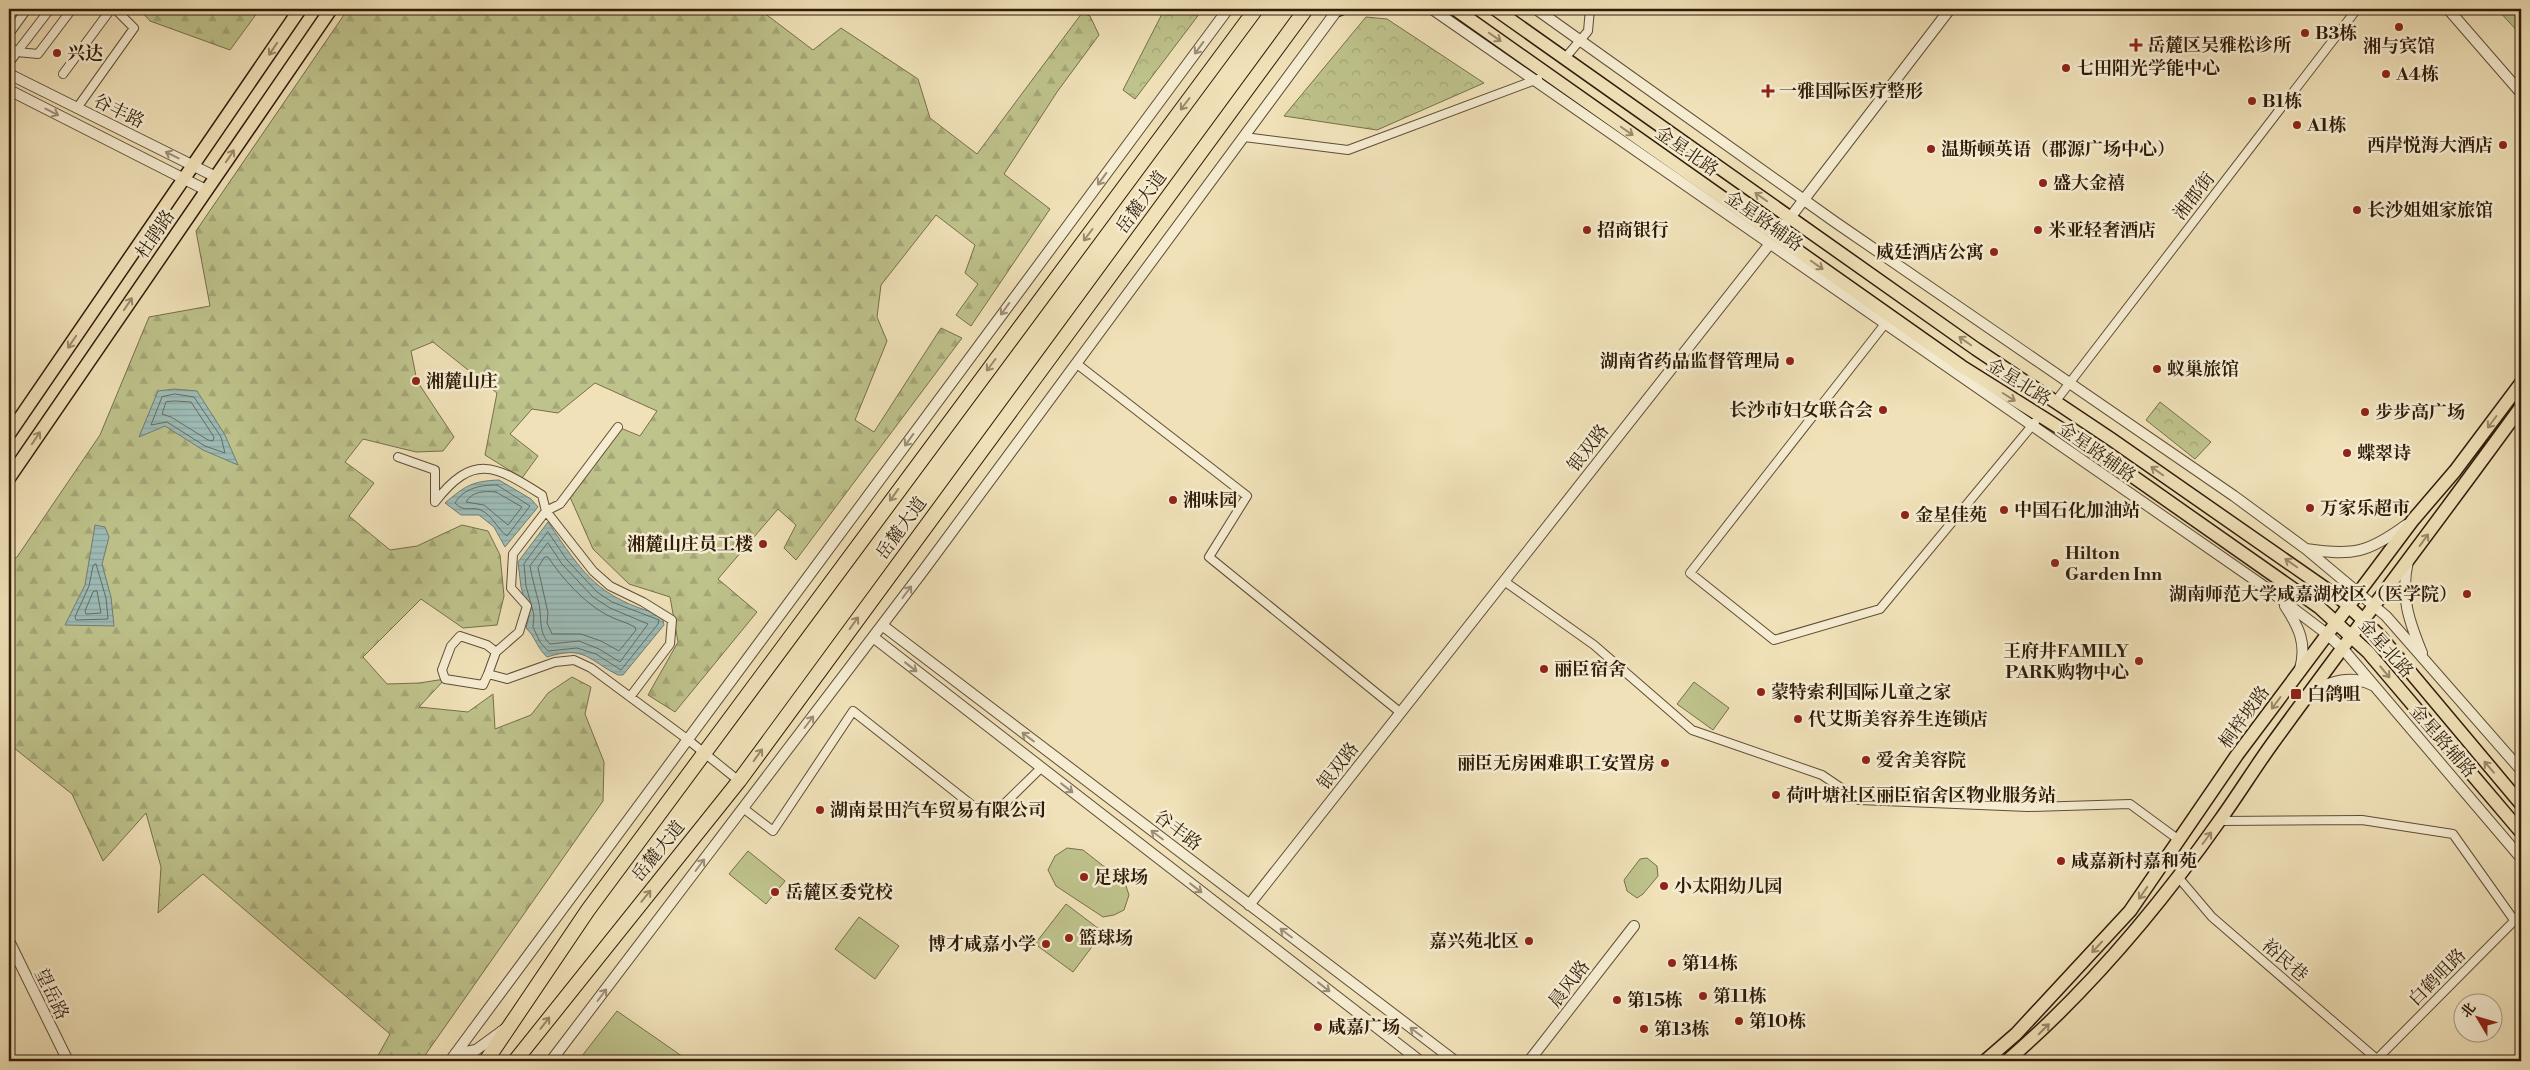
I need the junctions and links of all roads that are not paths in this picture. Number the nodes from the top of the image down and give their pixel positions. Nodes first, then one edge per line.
1 (28, 9) edge
2 (37, 9) edge
3 (72, 9) edge
4 (113, 9) edge
5 (300, 9) edge
6 (331, 9) edge
7 (1228, 9) edge
8 (1256, 9) edge
9 (1306, 9) edge
10 (1338, 9) edge
11 (1432, 9) edge
12 (1455, 9) edge
13 (1495, 9) edge
14 (1536, 9) edge
15 (1590, 9) edge
16 (1950, 9) edge
17 (2357, 9) edge
18 (2448, 9) edge
19 (48, 12) edge
20 (9, 34) edge
21 (1580, 39) junction
22 (9, 46) edge
23 (17, 52) junction
24 (1565, 58) junction
25 (9, 63) edge
26 (9, 74) edge
27 (63, 74) dead end
28 (1548, 75) junction
29 (9, 90) edge
30 (2521, 93) edge
31 (77, 108) junction
32 (1244, 137) junction
33 (193, 166) junction
34 (216, 177) junction
35 (184, 179) junction
36 (206, 190) junction
37 (1803, 199) junction
38 (1789, 217) junction
39 (1772, 240) junction
40 (1888, 320) junction
41 (1077, 364) junction
42 (2521, 383) edge
43 (2055, 402) junction
44 (2521, 407) edge
45 (2036, 421) junction
46 (618, 427) dead end
47 (9, 434) edge
48 (398, 457) dead end
49 (9, 478) edge
50 (546, 511) junction
51 (2413, 520) junction
52 (2306, 549) junction
53 (2408, 561) junction
54 (1504, 581) junction
55 (2359, 592) junction
56 (2282, 601) junction
57 (2349, 606) junction
58 (2375, 606) junction
59 (2364, 620) junction
60 (2337, 621) junction
61 (882, 626) junction
62 (2327, 634) junction
63 (2352, 635) junction
64 (873, 637) junction
65 (2342, 649) junction
66 (496, 652) junction
67 (2424, 659) junction
68 (2300, 671) junction
69 (488, 674) junction
70 (2376, 687) junction
71 (2311, 691) junction
72 (630, 697) junction
73 (1400, 713) junction
74 (687, 739) junction
75 (704, 752) junction
76 (1041, 768) junction
77 (2521, 770) edge
78 (739, 781) junction
79 (2521, 804) edge
80 (743, 808) junction
81 (2220, 821) junction
82 (2521, 832) edge
83 (2179, 840) junction
84 (2521, 858) edge
85 (2178, 876) junction
86 (1249, 905) junction
87 (2521, 914) edge
88 (2514, 920) junction
89 (1634, 926) dead end
90 (9, 941) edge
91 (511, 1025) junction
92 (454, 1059) edge
93 (68, 1061) edge
94 (486, 1061) edge
95 (515, 1061) edge
96 (551, 1061) edge
97 (1420, 1061) edge
98 (1454, 1061) edge
99 (1529, 1061) edge
100 (1985, 1061) edge
101 (2007, 1061) edge
102 (2377, 1061) edge

1 - 20 street
2 - 19 street
3 - 23 street
4 - 27 street
4 - 31 street
5 -> 33 main road, 杜鹃路
34 -> 6 main road, 杜鹃路
7 -> 74 street
8 -> 75 highway, 岳麓大道
78 -> 9 highway, 岳麓大道
10 - 32 street
11 - 39 street, 金星路辅路
12 -> 28 main road, 金星北路
13 - 24 main road, 金星北路
14 - 21 street
15 - 21 street
16 - 37 street, 银双路
17 - 43 street, 湘郡街
18 - 30 street
19 - 23 street
21 - 24 street
21 - 37 street
22 - 23 street
23 - 25 street
38 -> 24 main road, 金星北路
26 - 31 street, 谷丰路
28 - 32 street
28 -> 39 main road, 金星北路
29 -> 35 street, 谷丰路
33 -> 31 street, 谷丰路
32 - 41 street
33 - 34 street, 谷丰路
33 - 35 main road, 杜鹃路
34 - 36 main road, 杜鹃路
35 - 36 street, 谷丰路
35 -> 47 main road, 杜鹃路
49 -> 36 main road, 杜鹃路
37 - 38 street, 银双路
37 - 52 street
38 - 39 street, 银双路
43 -> 38 main road, 金星北路
39 - 40 main road, 金星北路
39 - 54 street, 银双路
40 - 45 main road, 金星北路
40 - 45 street
61 -> 41 street
41 - 73 street
42 -> 51 main road, 桐梓坡路
57 -> 43 main road, 金星北路
53 -> 44 main road
45 - 56 street, 金星路辅路
45 - 60 main road, 金星北路
46 - 50 street
48 - 50 street
50 - 66 street
50 - 72 street
51 - 52 street
51 - 55 main road, 桐梓坡路
52 - 55 street
53 - 58 main road
53 - 67 street
54 - 73 street, 银双路
54 - 83 street
55 - 57 main road, 桐梓坡路
55 - 58 street
56 - 62 street, 金星路辅路
56 - 68 street
57 - 59 main road, 金星北路
57 - 60 main road, 桐梓坡路
58 - 59 main road
58 - 67 street
59 - 63 main road
79 -> 59 main road, 金星北路
60 - 62 main road, 桐梓坡路
60 - 63 main road, 金星北路
61 - 64 street
86 -> 61 street, 谷丰路
62 - 65 street, 金星路辅路
62 - 68 main road, 桐梓坡路
63 - 65 main road
63 -> 82 main road, 金星北路
64 -> 76 street, 谷丰路
80 -> 64 street
65 - 70 street, 金星路辅路
65 - 71 main road
66 - 69 street
66 - 69 street
67 - 77 street
68 -> 83 main road, 桐梓坡路
69 - 72 street
70 - 71 street
70 - 84 street, 金星路辅路
71 - 81 main road
72 - 74 street
73 - 86 street, 银双路
74 - 75 street
74 - 92 street
75 - 78 street
75 - 91 highway, 岳麓大道
76 - 80 street
76 -> 97 street, 谷丰路
95 -> 78 highway, 岳麓大道
96 -> 80 street
85 -> 81 main road
81 - 88 street
83 -> 100 main road, 桐梓坡路
101 -> 85 main road
85 - 102 street, 裕民巷
98 -> 86 street, 谷丰路
87 - 88 street, 白鹤咀路
88 - 102 street, 白鹤咀路
89 - 99 street, 晨风路
90 - 93 street, 望岳路
91 - 92 street
91 - 94 highway, 岳麓大道

